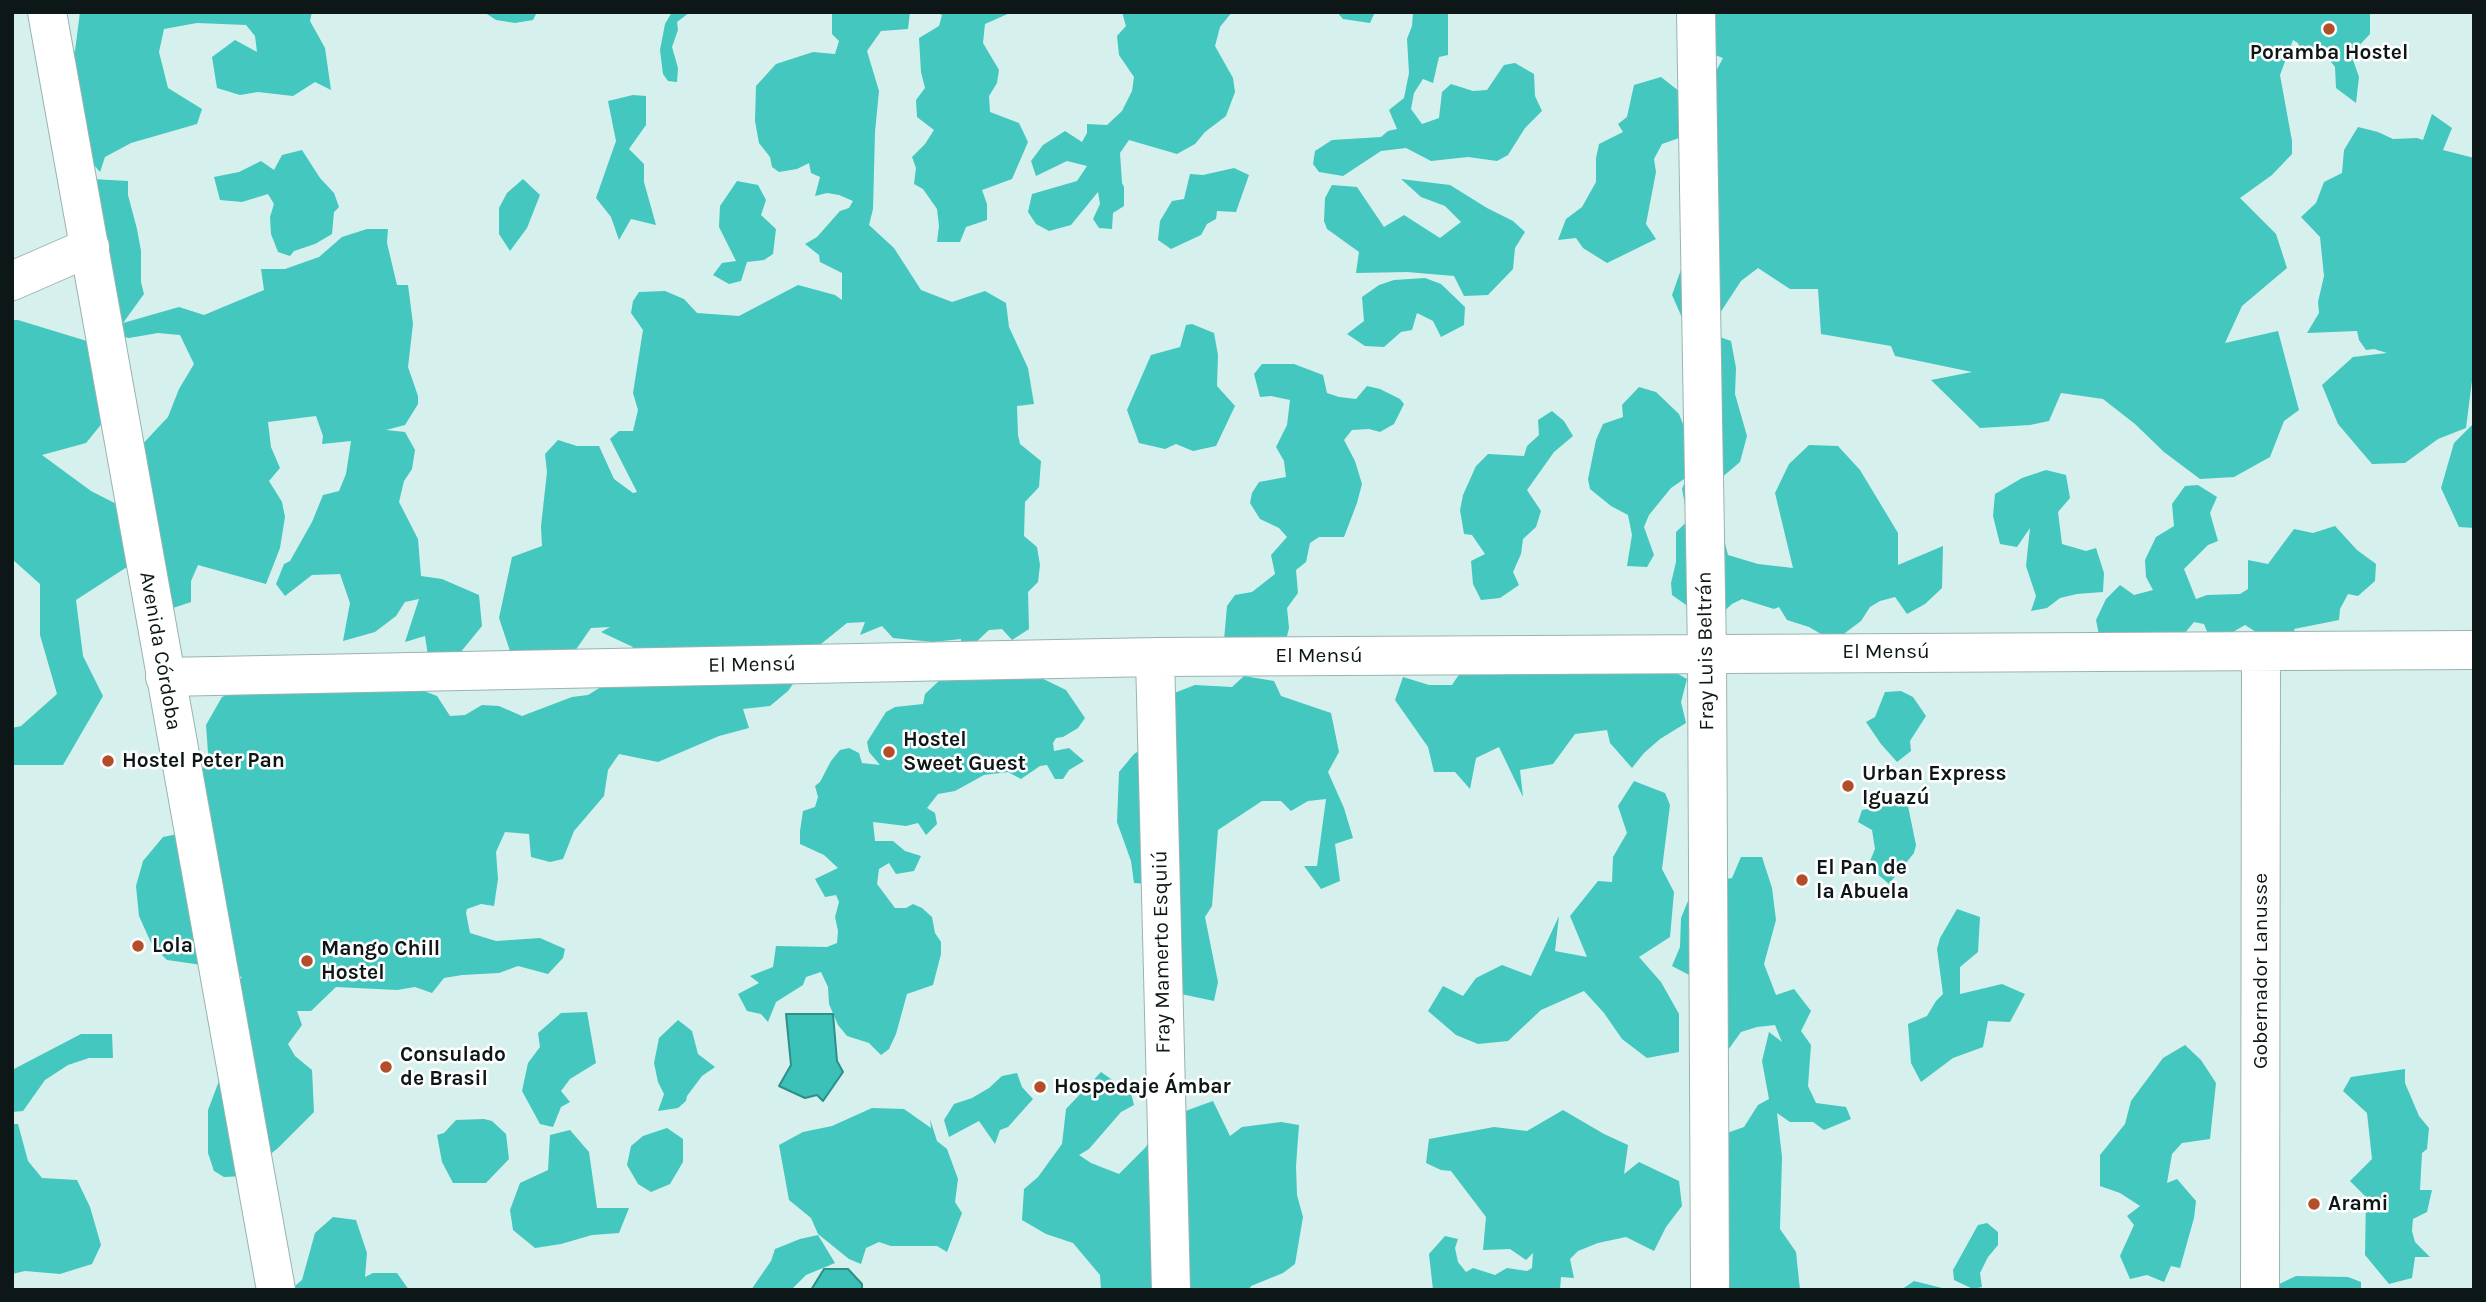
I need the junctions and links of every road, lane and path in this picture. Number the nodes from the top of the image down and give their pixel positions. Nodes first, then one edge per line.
1 (47, 12) edge
2 (1696, 12) edge
3 (90, 247) junction
4 (12, 281) edge
5 (2474, 650) edge
6 (2261, 652) junction
7 (1707, 653) junction
8 (1155, 657) junction
9 (165, 677) junction
10 (276, 1290) edge
11 (1171, 1290) edge
12 (1710, 1290) edge
13 (2260, 1290) edge

1 - 3 street, Avenida Córdoba
2 - 7 street, Fray Luis Beltrán
3 - 4 street
3 - 9 street, Avenida Córdoba
5 - 6 street, El Mensú
6 - 7 street, El Mensú
6 - 13 street, Gobernador Lanusse
7 - 8 street, El Mensú
7 - 12 street, Fray Luis Beltrán
8 - 9 street, El Mensú
8 - 11 street, Fray Mamerto Esquiú
9 - 10 street, Avenida Córdoba

